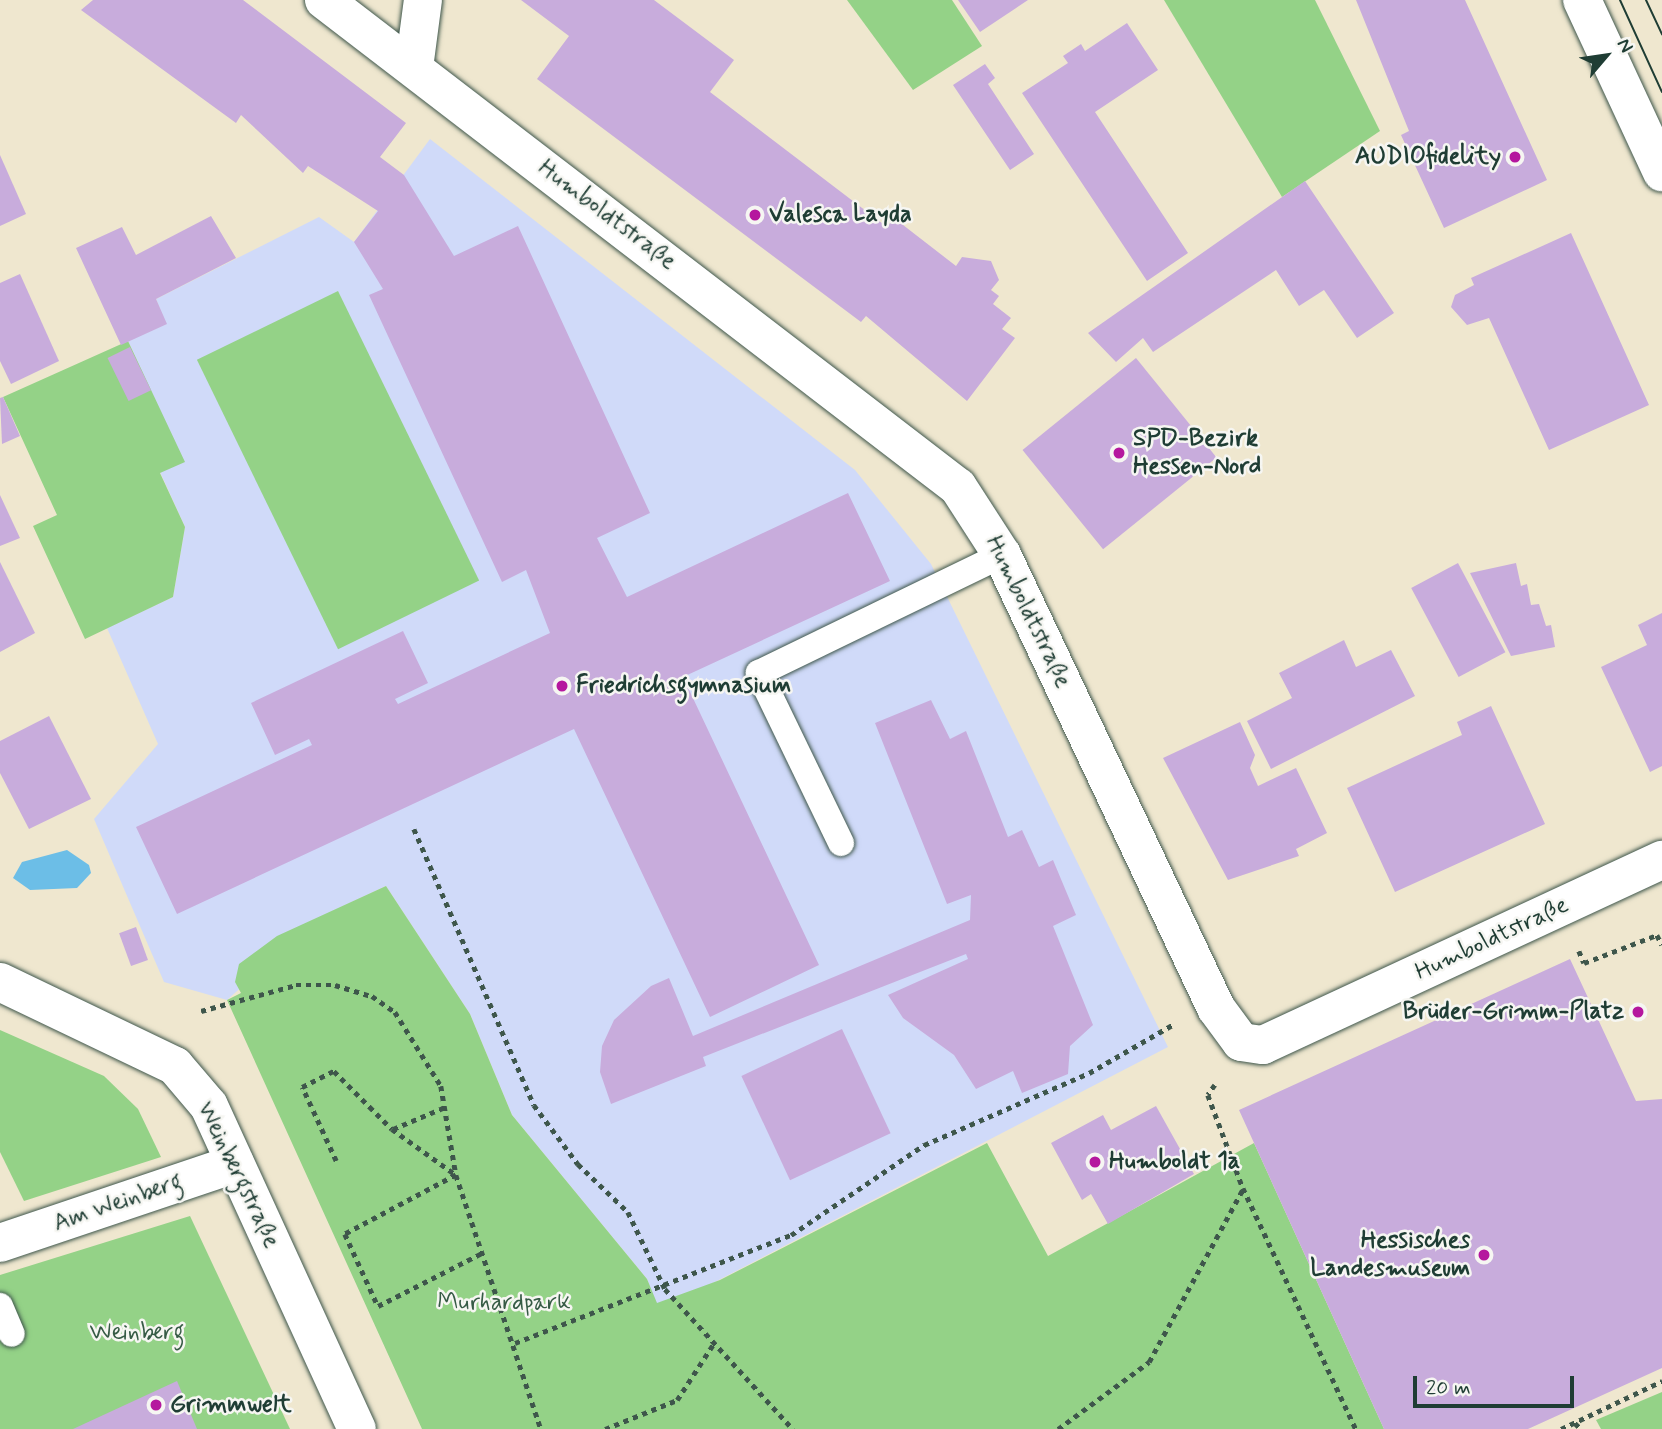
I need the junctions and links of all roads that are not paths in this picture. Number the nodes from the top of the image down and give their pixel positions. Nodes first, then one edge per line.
1 (324, 0) edge
2 (423, 0) edge
3 (1582, 0) edge
4 (414, 68) junction
5 (1662, 172) edge
6 (1002, 555) junction
7 (841, 843) dead end
8 (1662, 860) edge
9 (0, 982) edge
10 (236, 1164) junction
11 (0, 1243) edge
12 (0, 1306) edge
13 (12, 1334) dead end
14 (357, 1429) edge

1 - 4 street, Humboldtstraße
2 - 4 street
3 - 5 street
4 - 6 street, Humboldtstraße
6 - 7 lane
6 - 8 street, Humboldtstraße
9 - 10 street, Weinbergstraße
10 - 11 street, Am Weinberg
10 - 14 street, Weinbergstraße
12 - 13 lane

